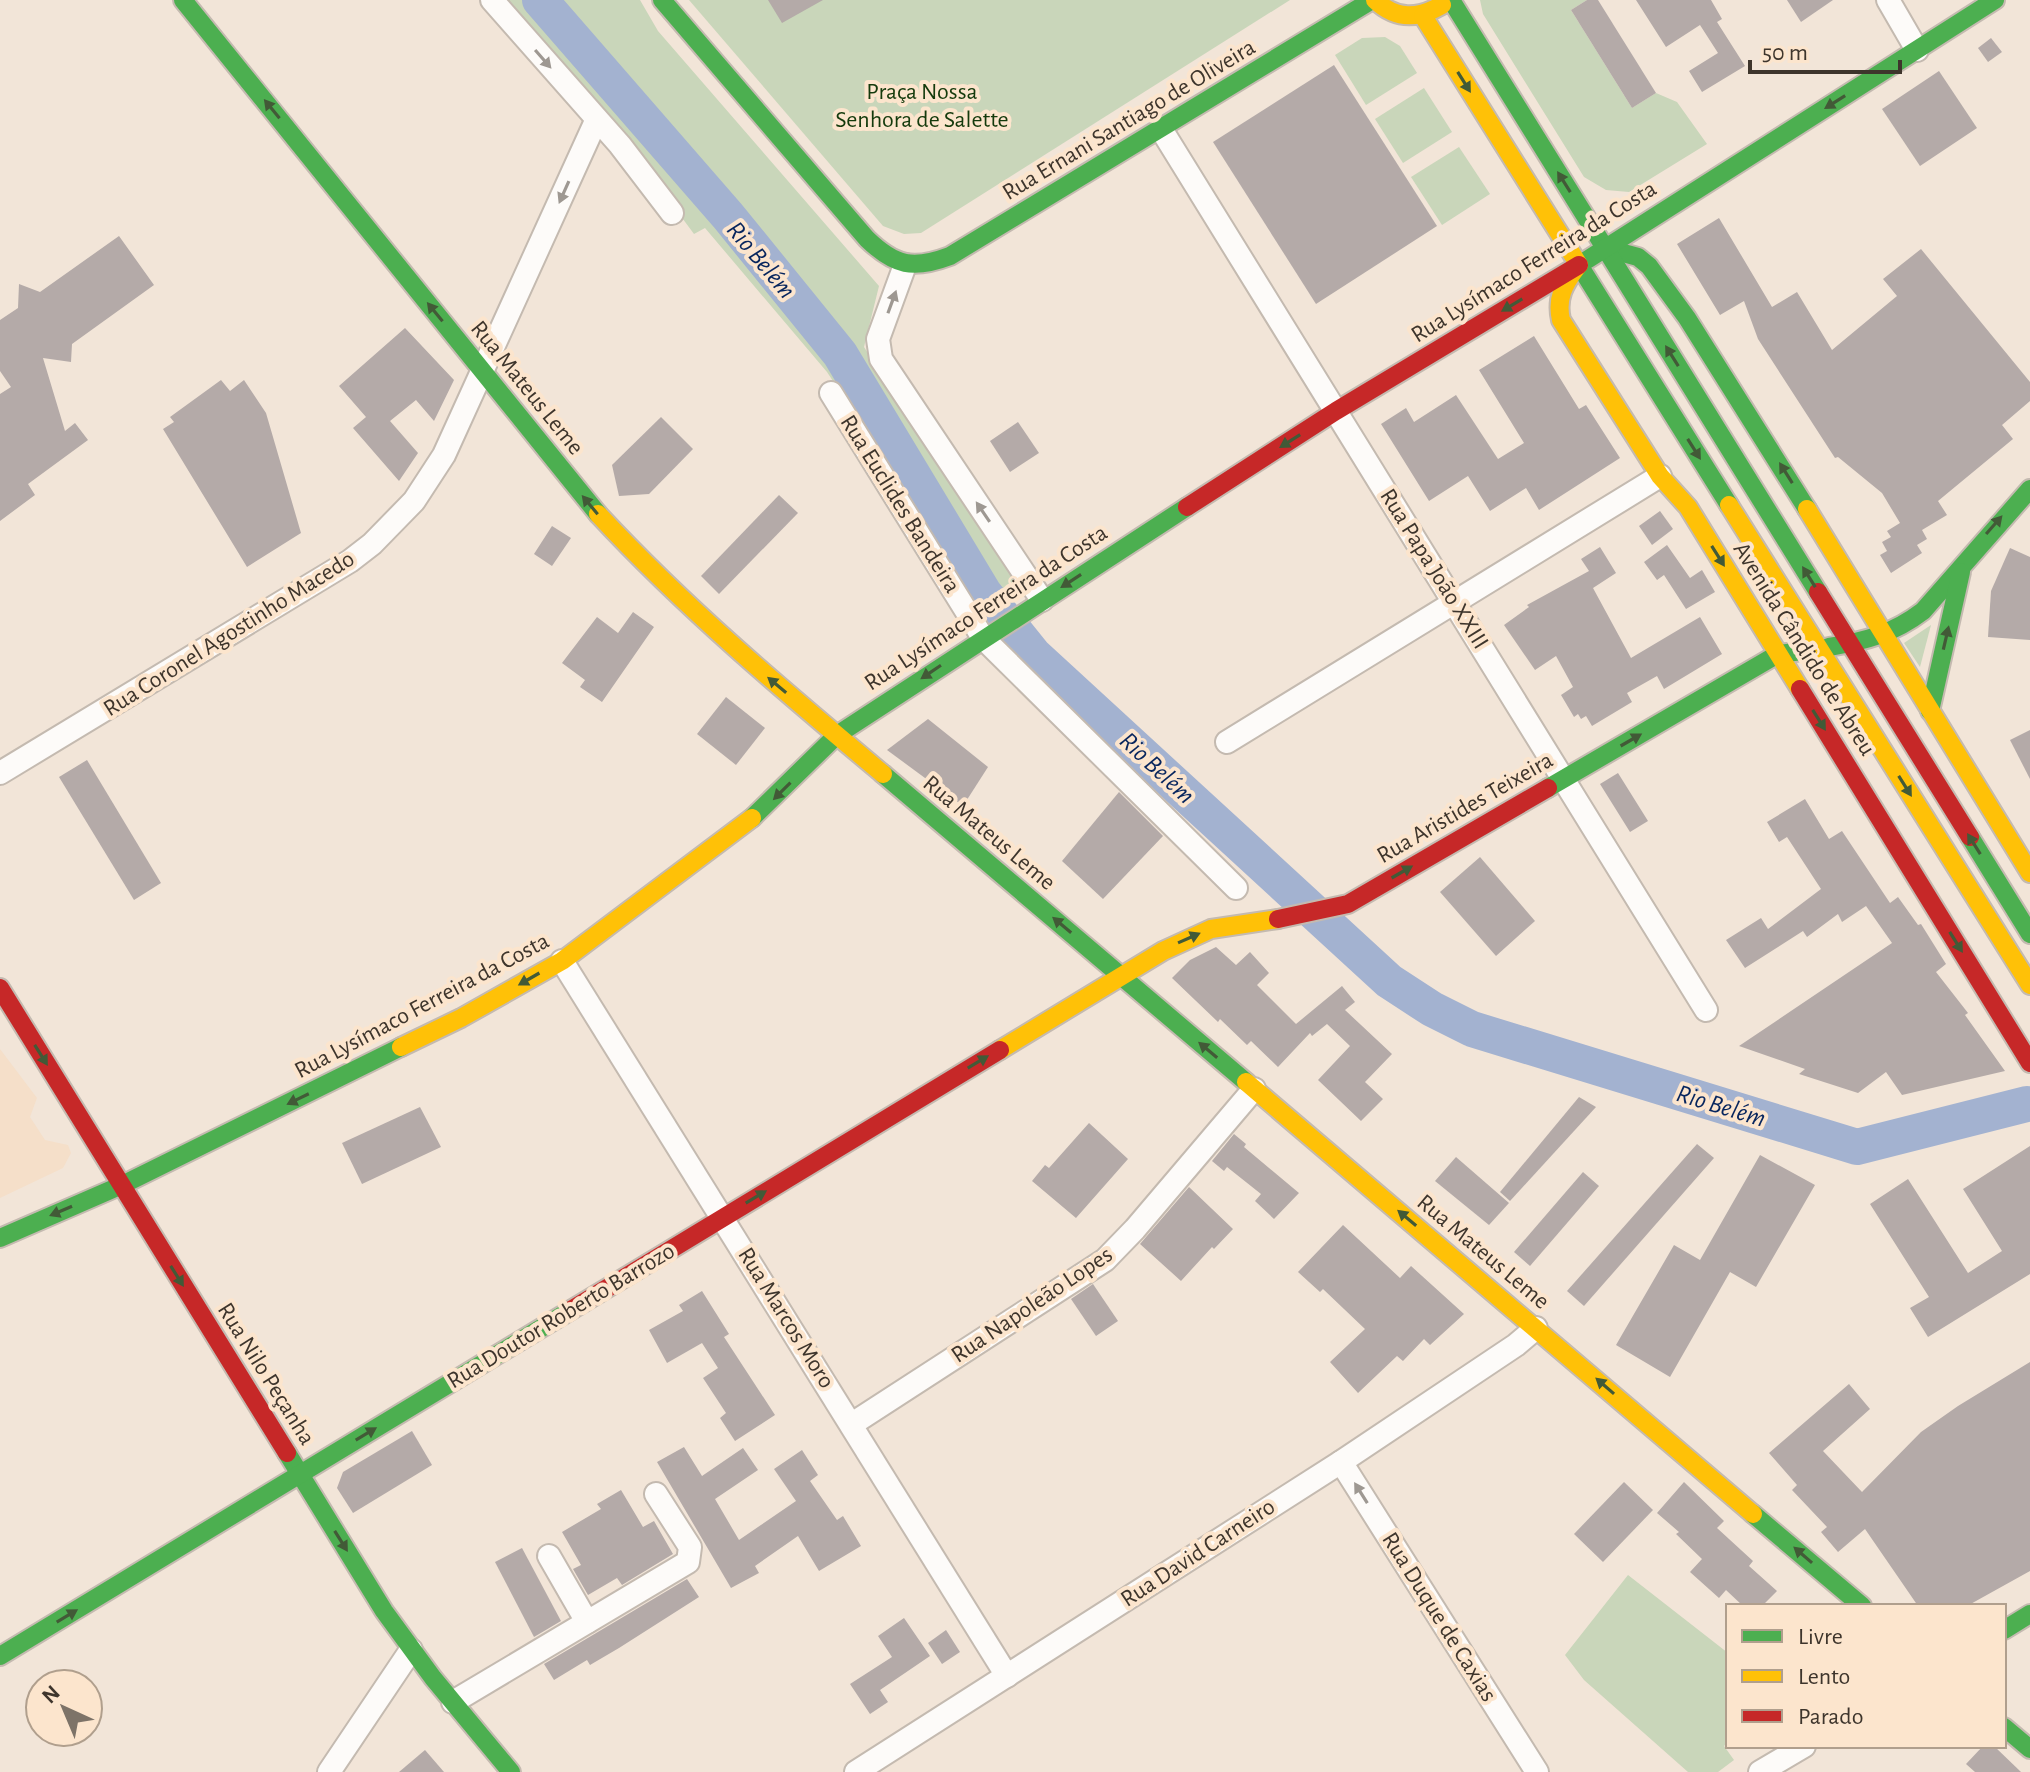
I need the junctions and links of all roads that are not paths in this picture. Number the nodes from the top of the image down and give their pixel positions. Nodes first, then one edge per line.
1 (183, 0) edge
2 (492, 0) edge
3 (662, 0) edge
4 (1374, 0) edge
5 (1449, 0) edge
6 (1888, 0) edge
7 (1995, 0) edge
8 (1423, 16) junction
9 (1917, 50) junction
10 (596, 121) junction
11 (1161, 129) junction
12 (672, 213) dead end
13 (1605, 248) junction
14 (905, 265) junction
15 (1579, 265) junction
16 (484, 373) junction
17 (831, 393) dead end
18 (1336, 411) junction
19 (1660, 476) junction
20 (2030, 489) edge
21 (1962, 565) junction
22 (1042, 600) junction
23 (1454, 603) junction
24 (990, 634) junction
25 (1884, 636) junction
26 (1850, 643) junction
27 (1819, 649) junction
28 (1778, 654) junction
29 (1930, 711) junction
30 (837, 735) junction
31 (1227, 742) dead end
32 (0, 773) edge
33 (1563, 779) junction
34 (2030, 873) edge
35 (1236, 888) dead end
36 (2030, 934) edge
37 (562, 961) junction
38 (1121, 976) junction
39 (2030, 985) edge
40 (0, 988) edge
41 (1706, 1010) dead end
42 (2030, 1063) edge
43 (1254, 1089) junction
44 (122, 1185) junction
45 (723, 1218) junction
46 (0, 1238) edge
47 (1536, 1328) junction
48 (852, 1424) junction
49 (1341, 1462) junction
50 (300, 1474) junction
51 (656, 1494) dead end
52 (549, 1556) dead end
53 (1860, 1604) edge
54 (2030, 1614) edge
55 (587, 1622) junction
56 (2006, 1629) edge
57 (411, 1650) junction
58 (0, 1656) edge
59 (1007, 1676) junction
60 (453, 1702) junction
61 (2006, 1729) edge
62 (1801, 1748) edge
63 (2030, 1749) edge
64 (329, 1772) edge
65 (511, 1772) edge
66 (856, 1772) edge
67 (1537, 1772) edge
68 (1760, 1772) edge

16 -> 1 main road, Rua Mateus Leme
2 -> 10 street
3 - 14 main road
4 - 8 main road
4 - 11 main road, Rua Ernani Santiago de Oliveira
5 - 8 main road
13 -> 5 main road, Avenida Cândido de Abreu
6 - 9 street
7 - 9 main road, Rua Lysímaco Ferreira da Costa
8 -> 15 main road, Avenida Cândido de Abreu
9 -> 13 main road, Rua Lysímaco Ferreira da Costa
10 - 12 street
10 -> 16 street, Rua Coronel Agostinho Macedo
11 - 14 main road, Rua Ernani Santiago de Oliveira
11 - 18 street, Rua Papa João XXIII
13 - 15 main road, Rua Lysímaco Ferreira da Costa
25 -> 13 main road
26 -> 13 main road, Avenida Cândido de Abreu
22 -> 14 street
15 -> 18 main road, Rua Lysímaco Ferreira da Costa
15 - 19 main road, Avenida Cândido de Abreu
15 -> 27 main road, Avenida Cândido de Abreu
30 -> 16 main road, Rua Mateus Leme
16 - 32 street, Rua Coronel Agostinho Macedo
17 - 24 street, Rua Euclides Bandeira
18 -> 22 main road, Rua Lysímaco Ferreira da Costa
18 - 23 street, Rua Papa João XXIII
19 - 23 street
19 -> 28 main road, Avenida Cândido de Abreu
21 -> 20 main road
21 - 25 main road
29 -> 21 main road
22 - 24 main road, Rua Lysímaco Ferreira da Costa
23 - 31 street
23 - 33 street, Rua Papa João XXIII
24 -> 30 main road, Rua Lysímaco Ferreira da Costa
24 - 35 street, Rua Euclides Bandeira
25 - 26 main road, Rua Aristides Teixeira
25 - 29 main road
26 - 27 main road, Rua Aristides Teixeira
36 -> 26 main road, Avenida Cândido de Abreu
27 - 28 main road, Rua Aristides Teixeira
27 -> 39 main road, Avenida Cândido de Abreu
33 -> 28 main road, Rua Aristides Teixeira
28 -> 42 main road, Avenida Cândido de Abreu
29 - 34 main road
30 -> 37 main road, Rua Lysímaco Ferreira da Costa
38 -> 30 main road, Rua Mateus Leme
38 -> 33 main road, Rua Aristides Teixeira
33 - 41 street, Rua Papa João XXIII
37 -> 44 main road, Rua Lysímaco Ferreira da Costa
37 - 45 street, Rua Marcos Moro
43 -> 38 main road, Rua Mateus Leme
45 -> 38 main road, Rua Doutor Roberto Barrozo
40 -> 44 main road, Rua Nilo Peçanha
47 -> 43 main road, Rua Mateus Leme
43 - 48 street, Rua Napoleão Lopes
44 -> 46 main road, Rua Lysímaco Ferreira da Costa
44 -> 50 main road, Rua Nilo Peçanha
45 - 48 street, Rua Marcos Moro
50 -> 45 main road, Rua Doutor Roberto Barrozo
47 - 49 street, Rua David Carneiro
53 -> 47 main road, Rua Mateus Leme
48 - 59 street, Rua Marcos Moro
49 - 59 street, Rua David Carneiro
67 -> 49 street, Rua Duque de Caxias
50 -> 57 main road, Rua Nilo Peçanha
58 -> 50 main road, Rua Doutor Roberto Barrozo
51 - 55 street
52 - 55 street
54 - 56 main road
55 - 60 street
57 - 60 main road, Rua Nilo Peçanha
57 - 64 street
59 - 66 street, Rua David Carneiro
60 - 65 main road, Rua Nilo Peçanha
61 - 63 main road
62 - 68 street

